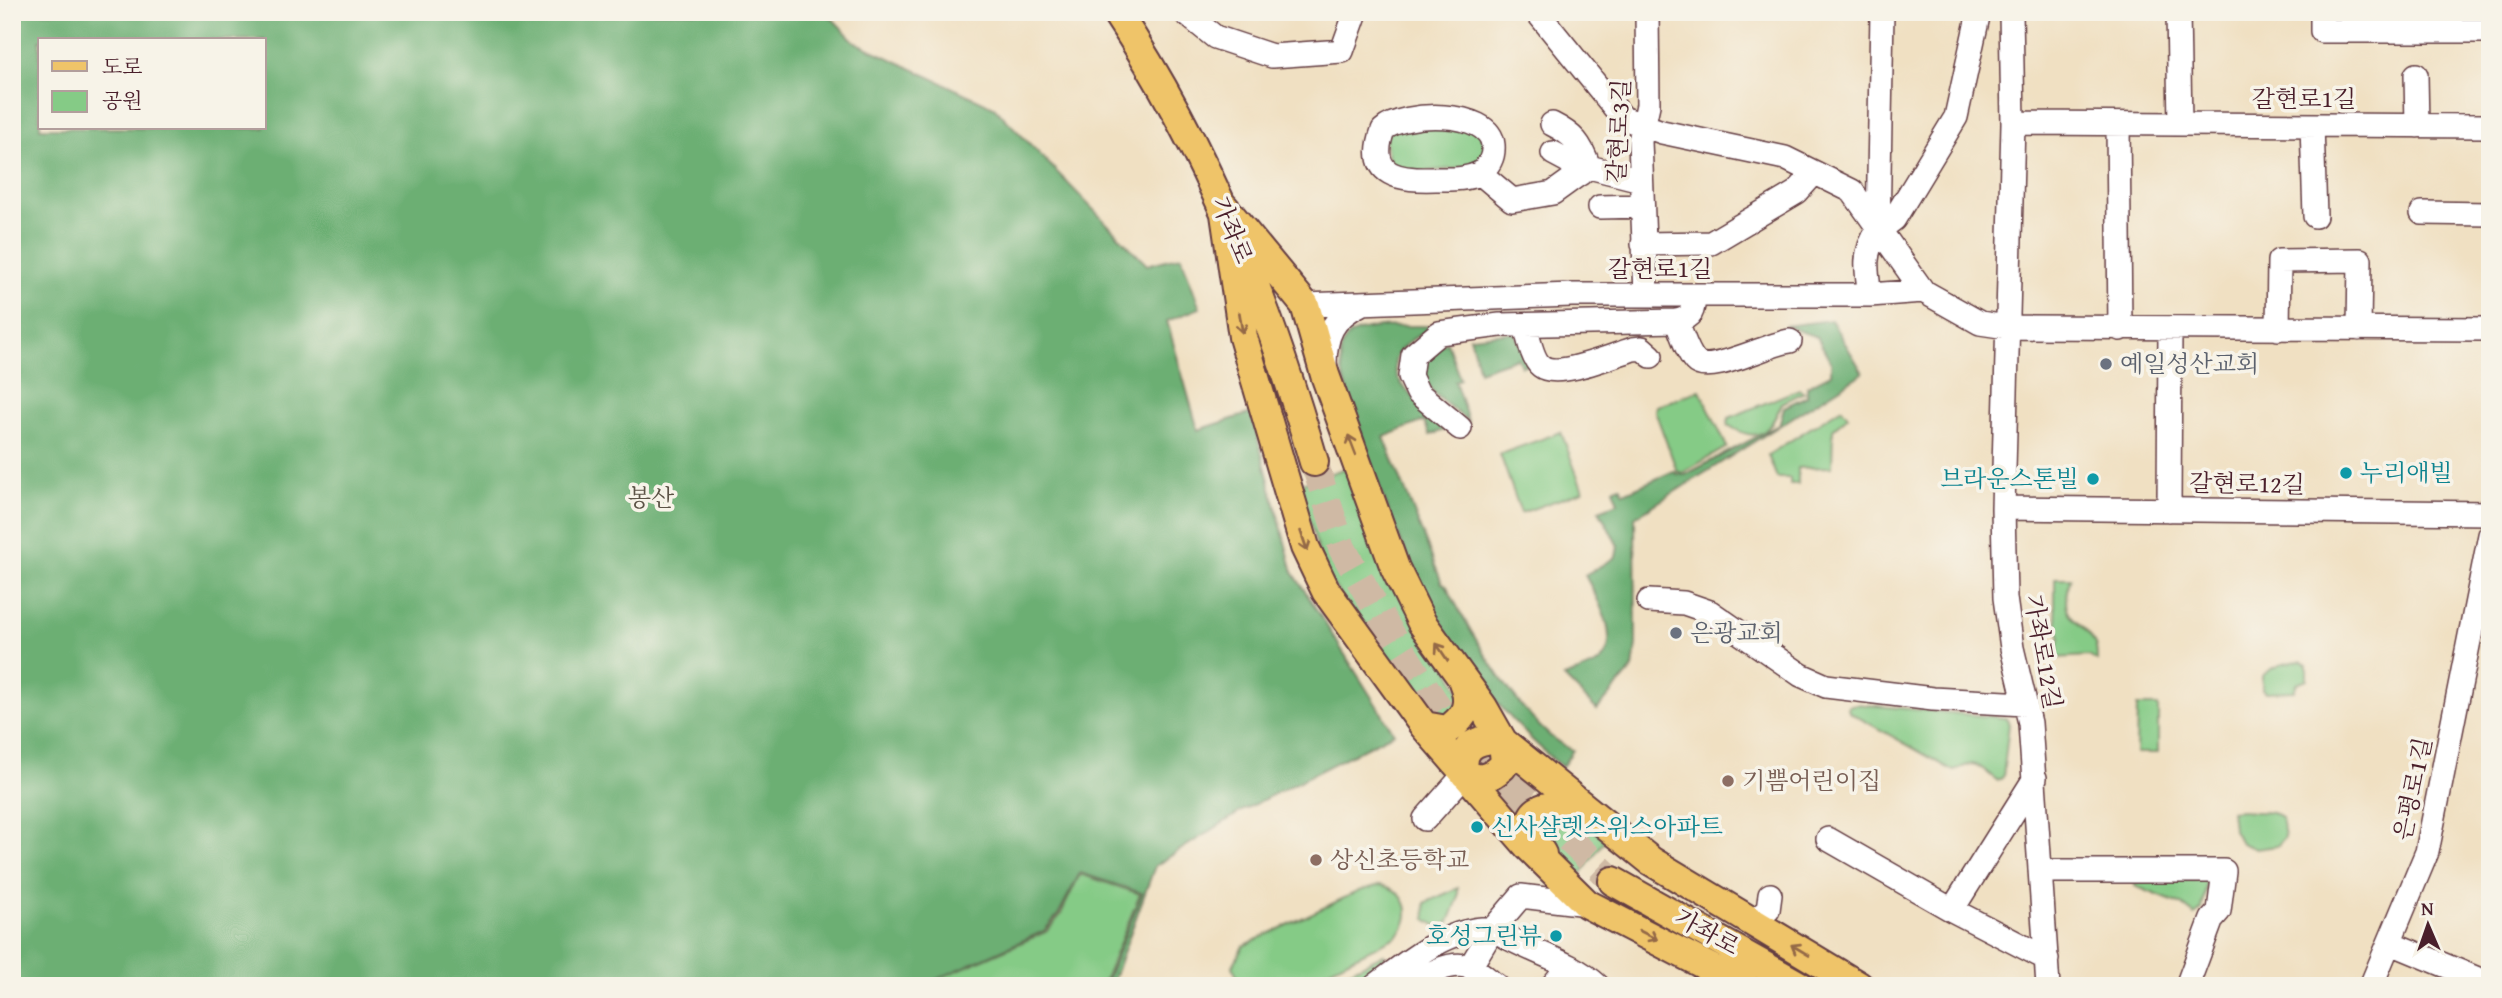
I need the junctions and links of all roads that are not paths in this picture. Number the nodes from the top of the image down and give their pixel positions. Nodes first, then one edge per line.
1 (1116, 12) edge
2 (1184, 12) edge
3 (1356, 12) edge
4 (1537, 12) edge
5 (1647, 12) edge
6 (1882, 12) edge
7 (1979, 12) edge
8 (2011, 12) edge
9 (2178, 12) edge
10 (2322, 12) edge
11 (2490, 31) edge
12 (2416, 75) dead end
13 (2013, 123) junction
14 (1552, 124) dead end
15 (2118, 124) junction
16 (2180, 124) junction
17 (1643, 125) junction
18 (2312, 125) junction
19 (2417, 126) junction
20 (2490, 126) edge
21 (1553, 153) dead end
22 (1584, 170) junction
23 (1480, 173) junction
24 (1815, 173) junction
25 (1641, 180) junction
26 (1642, 206) junction
27 (1224, 207) junction
28 (1600, 207) dead end
29 (2422, 213) dead end
30 (2490, 214) edge
31 (2315, 216) dead end
32 (1878, 231) junction
33 (1643, 244) junction
34 (1923, 291) junction
35 (1646, 294) junction
36 (1695, 295) junction
37 (1870, 295) junction
38 (1364, 303) junction
39 (1305, 305) junction
40 (1676, 321) junction
41 (1525, 325) junction
42 (2007, 327) junction
43 (2120, 329) junction
44 (2170, 329) junction
45 (2278, 329) junction
46 (2358, 329) junction
47 (2490, 329) edge
48 (1790, 341) dead end
49 (1651, 356) dead end
50 (1325, 374) junction
51 (1460, 428) dead end
52 (1314, 462) tunnel mouth
53 (2003, 508) junction
54 (2169, 510) junction
55 (2490, 513) edge
56 (2490, 535) edge
57 (1649, 601) dead end
58 (1463, 682) junction
59 (2025, 704) junction
60 (1424, 726) junction
61 (1503, 742) junction
62 (1465, 774) junction
63 (2035, 778) junction
64 (1425, 818) dead end
65 (1604, 822) junction
66 (1828, 839) dead end
67 (1552, 869) junction
68 (2042, 871) junction
69 (1613, 881) tunnel mouth
70 (1770, 895) dead end
71 (1587, 904) junction
72 (1952, 910) junction
73 (1748, 919) junction
74 (1493, 929) junction
75 (2391, 943) junction
76 (2047, 959) junction
77 (1464, 966) junction
78 (1568, 967) junction
79 (2490, 984) edge
80 (1375, 986) edge
81 (1411, 986) edge
82 (1497, 986) edge
83 (1552, 986) edge
84 (1598, 986) edge
85 (1745, 986) edge
86 (1800, 986) edge
87 (1859, 986) edge
88 (2048, 986) edge
89 (2187, 986) edge
90 (2371, 986) edge

1 - 27 main road, 가좌로
2 - 3 street
4 - 17 street, 갈현로3길
5 - 17 street, 갈현로3길
6 - 32 street
7 - 32 street
8 - 13 street
9 - 16 street
10 - 11 street
12 - 19 street
13 - 15 street, 갈현로1길
13 - 42 street
14 - 22 street
15 - 16 street, 갈현로1길
15 - 43 street
16 - 18 street, 갈현로1길
17 - 24 street, 갈현로3길
17 - 25 street, 갈현로3길
18 - 19 street, 갈현로1길
18 - 31 street
19 - 20 street, 갈현로1길
21 - 22 street
22 - 23 street
22 - 25 street
23 - 23 street
24 - 32 street, 갈현로3길
24 - 33 street
25 - 26 street, 갈현로3길
26 - 28 street
26 - 33 street, 갈현로3길
27 - 39 main road
27 - 52 main road, 가좌로
27 -> 60 main road
29 - 30 street
32 - 34 street, 갈현로3길
32 - 37 street
33 - 35 street, 갈현로3길
34 - 37 street, 갈현로1길
34 - 42 street
35 - 36 street, 갈현로1길
35 - 38 street, 갈현로1길
36 - 37 street, 갈현로1길
36 - 40 street
38 - 39 street, 갈현로1길
38 - 50 street
39 - 50 main road
40 - 41 street
40 - 48 street
41 - 49 street
41 - 51 street
42 - 43 street
42 - 53 street, 가좌로12길
43 - 44 street
44 - 45 street
44 - 54 street
45 - 46 street
45 - 46 street
46 - 47 street
58 -> 50 main road
53 - 54 street, 갈현로12길
53 - 59 street, 가좌로12길
54 - 55 street, 갈현로12길
56 - 75 street, 은평로1길
57 - 59 street
58 - 60 main road
58 - 61 main road
59 - 63 street, 가좌로12길
60 - 62 main road
61 - 62 main road
61 - 65 main road
62 - 64 street
62 - 67 main road
63 - 68 street, 가좌로12길
63 - 72 street
65 - 67 main road
65 - 73 main road
66 - 72 street
67 - 71 main road
68 - 76 street, 가좌로12길
68 - 89 street
69 - 86 main road, 가좌로
70 - 73 street
71 - 74 street
71 -> 85 main road
72 - 76 street
87 -> 73 main road
74 - 77 street
74 - 78 street
74 - 80 street
75 - 79 street
75 - 90 street
76 - 88 street, 가좌로12길
77 - 81 street
77 - 82 street
78 - 83 street
78 - 84 street

